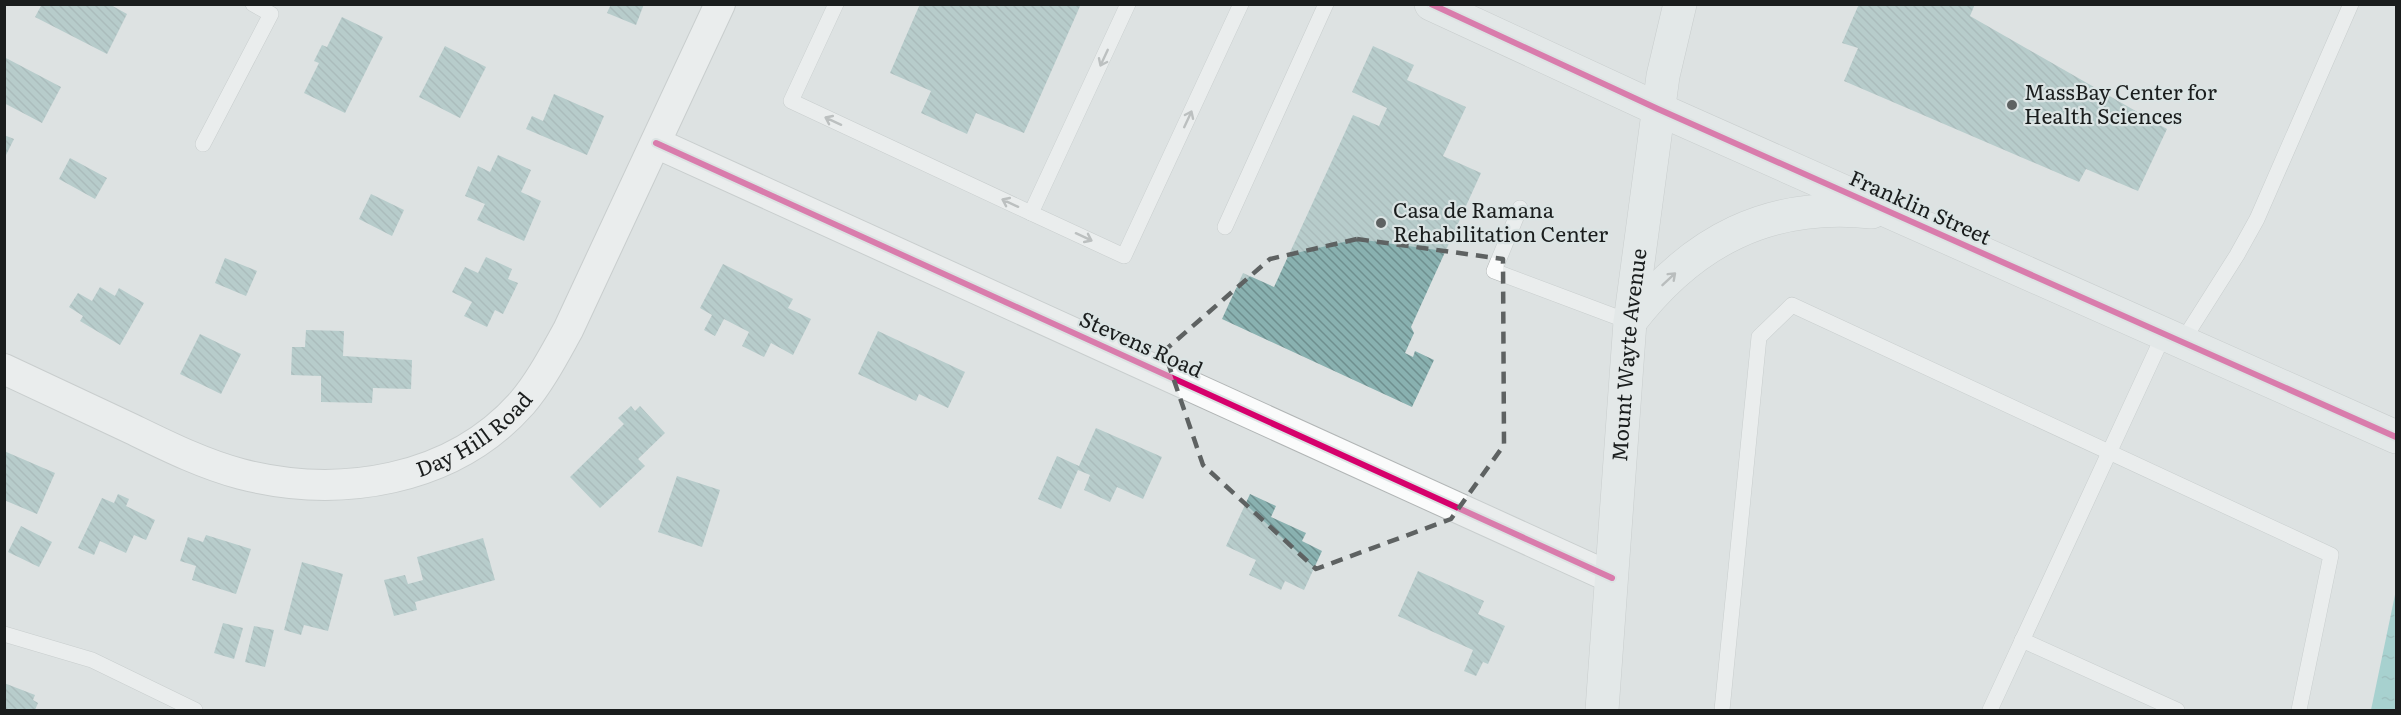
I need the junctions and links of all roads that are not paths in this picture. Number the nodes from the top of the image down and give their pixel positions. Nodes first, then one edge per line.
1 (253, 4) edge
2 (720, 4) edge
3 (836, 4) edge
4 (1128, 4) edge
5 (1241, 4) edge
6 (1326, 4) edge
7 (1431, 4) edge
8 (1680, 4) edge
9 (2351, 4) edge
10 (1658, 109) junction
11 (656, 143) junction
12 (203, 144) dead end
13 (1520, 208) dead end
14 (1031, 213) junction
15 (1898, 216) junction
16 (1225, 227) dead end
17 (1630, 322) junction
18 (2173, 338) junction
19 (4, 369) edge
20 (2397, 438) edge
21 (2108, 452) junction
22 (1612, 578) junction
23 (4, 634) edge
24 (2022, 640) junction
25 (195, 711) edge
26 (1602, 711) edge
27 (1722, 711) edge
28 (1990, 711) edge
29 (2176, 711) edge
30 (2299, 711) edge

1 - 12 lane
2 - 11 street, Day Hill Road
14 -> 3 lane
4 -> 14 lane
14 -> 5 lane
6 - 16 lane
7 - 10 street, Franklin Street
8 - 10 street, Mount Wayte Avenue
9 - 18 lane
10 - 15 street, Franklin Street
10 - 17 street, Mount Wayte Avenue
11 - 19 street, Day Hill Road
11 - 22 street, Stevens Road
13 - 17 lane
17 -> 15 street
15 - 18 street, Franklin Street
17 - 22 street, Mount Wayte Avenue
18 - 20 street, Franklin Street
18 - 21 lane
21 - 24 lane
21 - 27 lane
21 - 30 lane
22 - 26 street, Mount Wayte Avenue
23 - 25 lane
24 - 28 lane
24 - 29 lane

